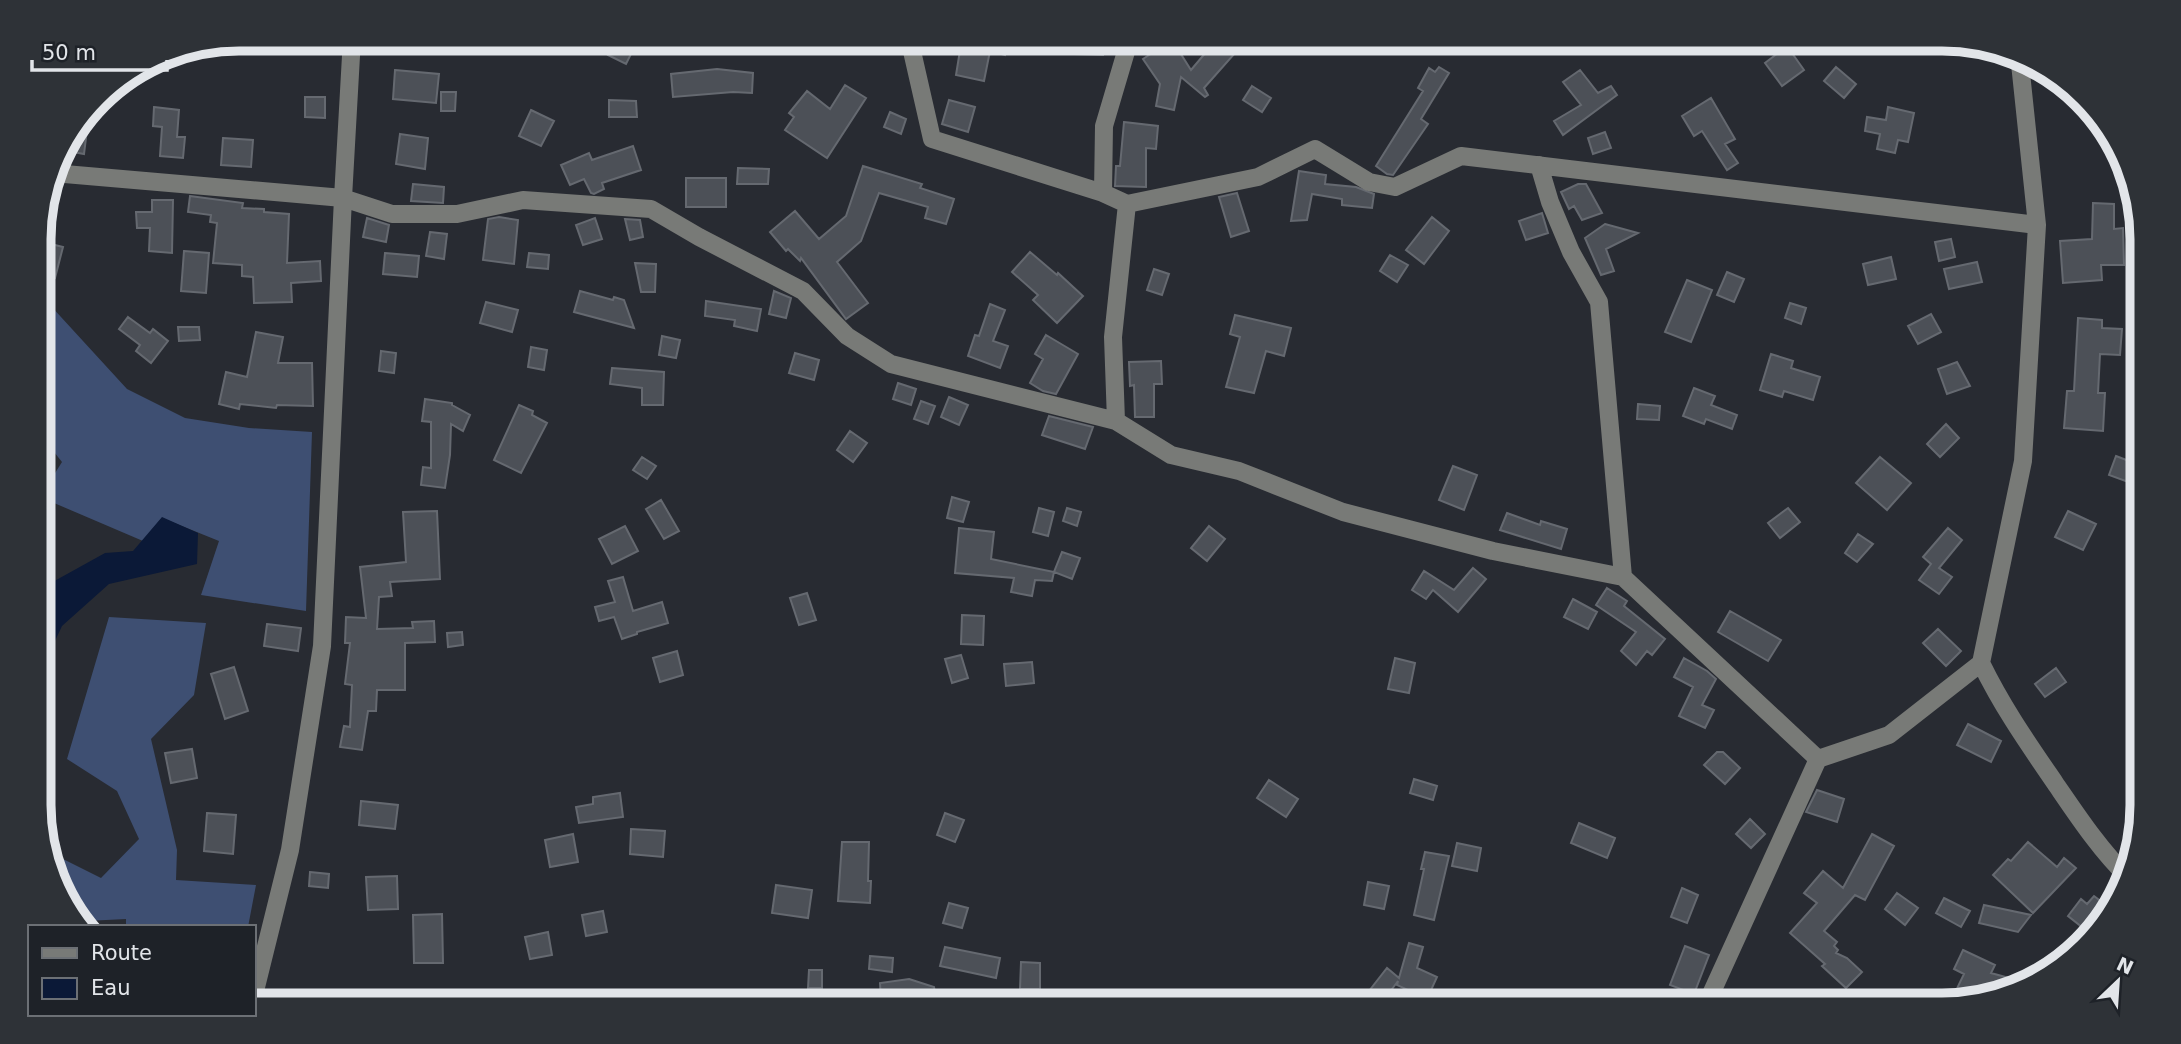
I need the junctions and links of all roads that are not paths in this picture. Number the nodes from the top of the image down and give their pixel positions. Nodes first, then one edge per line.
1 (351, 51) edge
2 (912, 51) edge
3 (1126, 51) edge
4 (2021, 69) edge
5 (1539, 165) junction
6 (63, 174) edge
7 (1103, 193) junction
8 (343, 198) junction
9 (1127, 204) junction
10 (2037, 225) junction
11 (1116, 421) junction
12 (1622, 577) junction
13 (1981, 663) junction
14 (1818, 760) junction
15 (2119, 868) edge
16 (256, 987) edge
17 (1711, 993) edge

1 - 8 street
2 - 7 street
3 - 7 street
4 - 10 street
5 - 9 street
5 - 10 street
5 - 12 street
6 - 8 street
7 - 9 street
8 - 11 street
8 - 16 street
9 - 11 street
10 - 13 street
11 - 12 street
12 - 14 street
13 - 14 street
13 - 15 street
14 - 17 street

